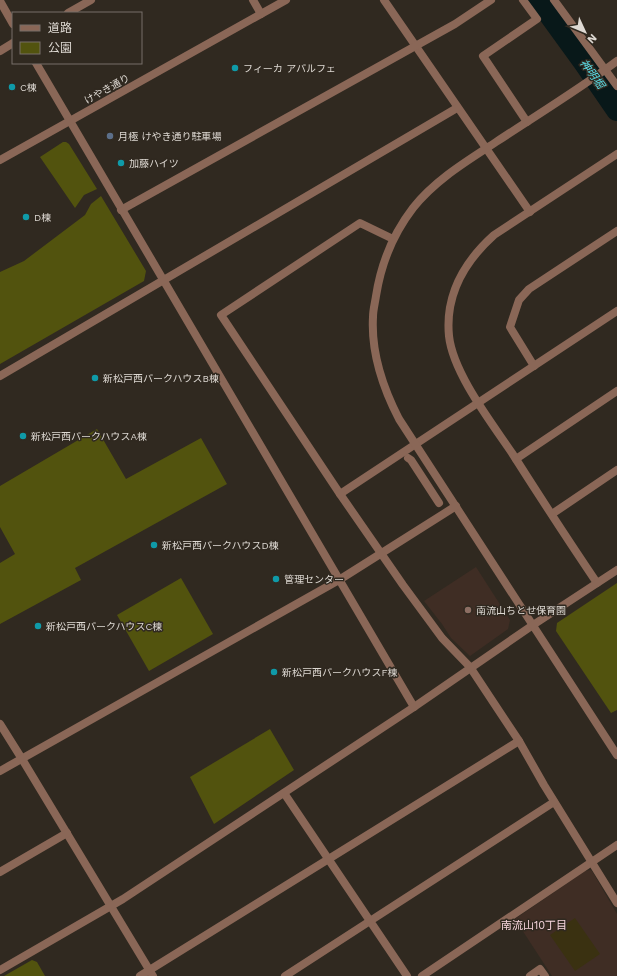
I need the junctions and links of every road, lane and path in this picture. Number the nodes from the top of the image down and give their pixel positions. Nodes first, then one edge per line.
1 (91, 0) edge
2 (253, 0) edge
3 (286, 0) edge
4 (384, 0) edge
5 (491, 0) edge
6 (523, 0) edge
7 (554, 0) edge
8 (0, 1) edge
9 (70, 12) edge
10 (261, 14) junction
11 (12, 22) edge
12 (12, 44) edge
13 (415, 46) junction
14 (0, 51) edge
15 (617, 61) edge
16 (37, 64) edge
17 (603, 71) junction
18 (617, 86) edge
19 (457, 108) junction
20 (70, 121) junction
21 (527, 122) junction
22 (486, 148) junction
23 (617, 154) edge
24 (0, 160) edge
25 (121, 210) junction
26 (530, 212) junction
27 (617, 231) edge
28 (393, 239) junction
29 (163, 281) junction
30 (617, 311) edge
31 (534, 366) junction
32 (0, 376) edge
33 (617, 391) edge
34 (479, 403) junction
35 (415, 444) junction
36 (408, 458) dead end
37 (516, 459) junction
38 (617, 470) edge
39 (340, 494) junction
40 (439, 503) dead end
41 (456, 506) junction
42 (552, 514) junction
43 (382, 554) junction
44 (617, 570) edge
45 (339, 580) junction
46 (597, 583) junction
47 (533, 625) junction
48 (470, 667) junction
49 (414, 706) junction
50 (0, 724) edge
51 (519, 741) junction
52 (617, 755) edge
53 (22, 759) junction
54 (0, 771) edge
55 (284, 793) junction
56 (554, 802) junction
57 (67, 833) junction
58 (617, 845) edge
59 (329, 860) junction
60 (592, 861) junction
61 (0, 872) edge
62 (617, 903) edge
63 (111, 906) junction
64 (370, 921) junction
65 (0, 970) edge
66 (152, 973) edge
67 (140, 976) edge
68 (285, 976) edge
69 (407, 976) edge
70 (422, 976) edge
71 (530, 976) edge
72 (545, 976) edge

1 - 9 street
2 - 10 street
3 - 10 street, けやき通り
4 - 13 street
5 - 13 street
6 - 21 street
7 - 17 street
8 - 11 street
10 - 20 street, けやき通り
12 - 14 street
13 - 19 street
13 - 25 street
15 - 17 street
16 - 20 street
17 - 18 street
17 - 21 street
19 - 22 street
19 - 29 street
20 - 24 street, けやき通り
20 - 25 street
21 - 22 street
22 - 26 street
22 - 28 street
23 - 26 street
25 - 29 street
26 - 34 street
27 - 31 street
28 - 35 street
28 - 39 street
29 - 32 street
29 - 45 street
30 - 31 street
31 - 34 street
33 - 37 street
34 - 35 street
34 - 37 street
35 - 39 street
35 - 41 street
36 - 40 street
37 - 42 street
38 - 42 street
39 - 43 street
41 - 43 street
41 - 47 street
42 - 46 street
43 - 45 street
43 - 48 street
44 - 46 street
45 - 49 street
45 - 53 street
46 - 47 street
47 - 48 street
47 - 52 street
48 - 49 street
48 - 51 street
49 - 55 street
50 - 53 street
51 - 56 street
51 - 59 street
53 - 54 street
53 - 57 street
55 - 59 street
55 - 63 street
56 - 60 street
56 - 64 street
57 - 61 street
57 - 63 street
58 - 60 street
59 - 64 street
59 - 66 street
60 - 62 street
60 - 70 street
63 - 65 street
63 - 66 street
64 - 68 street
64 - 69 street
66 - 67 street
71 - 72 street

